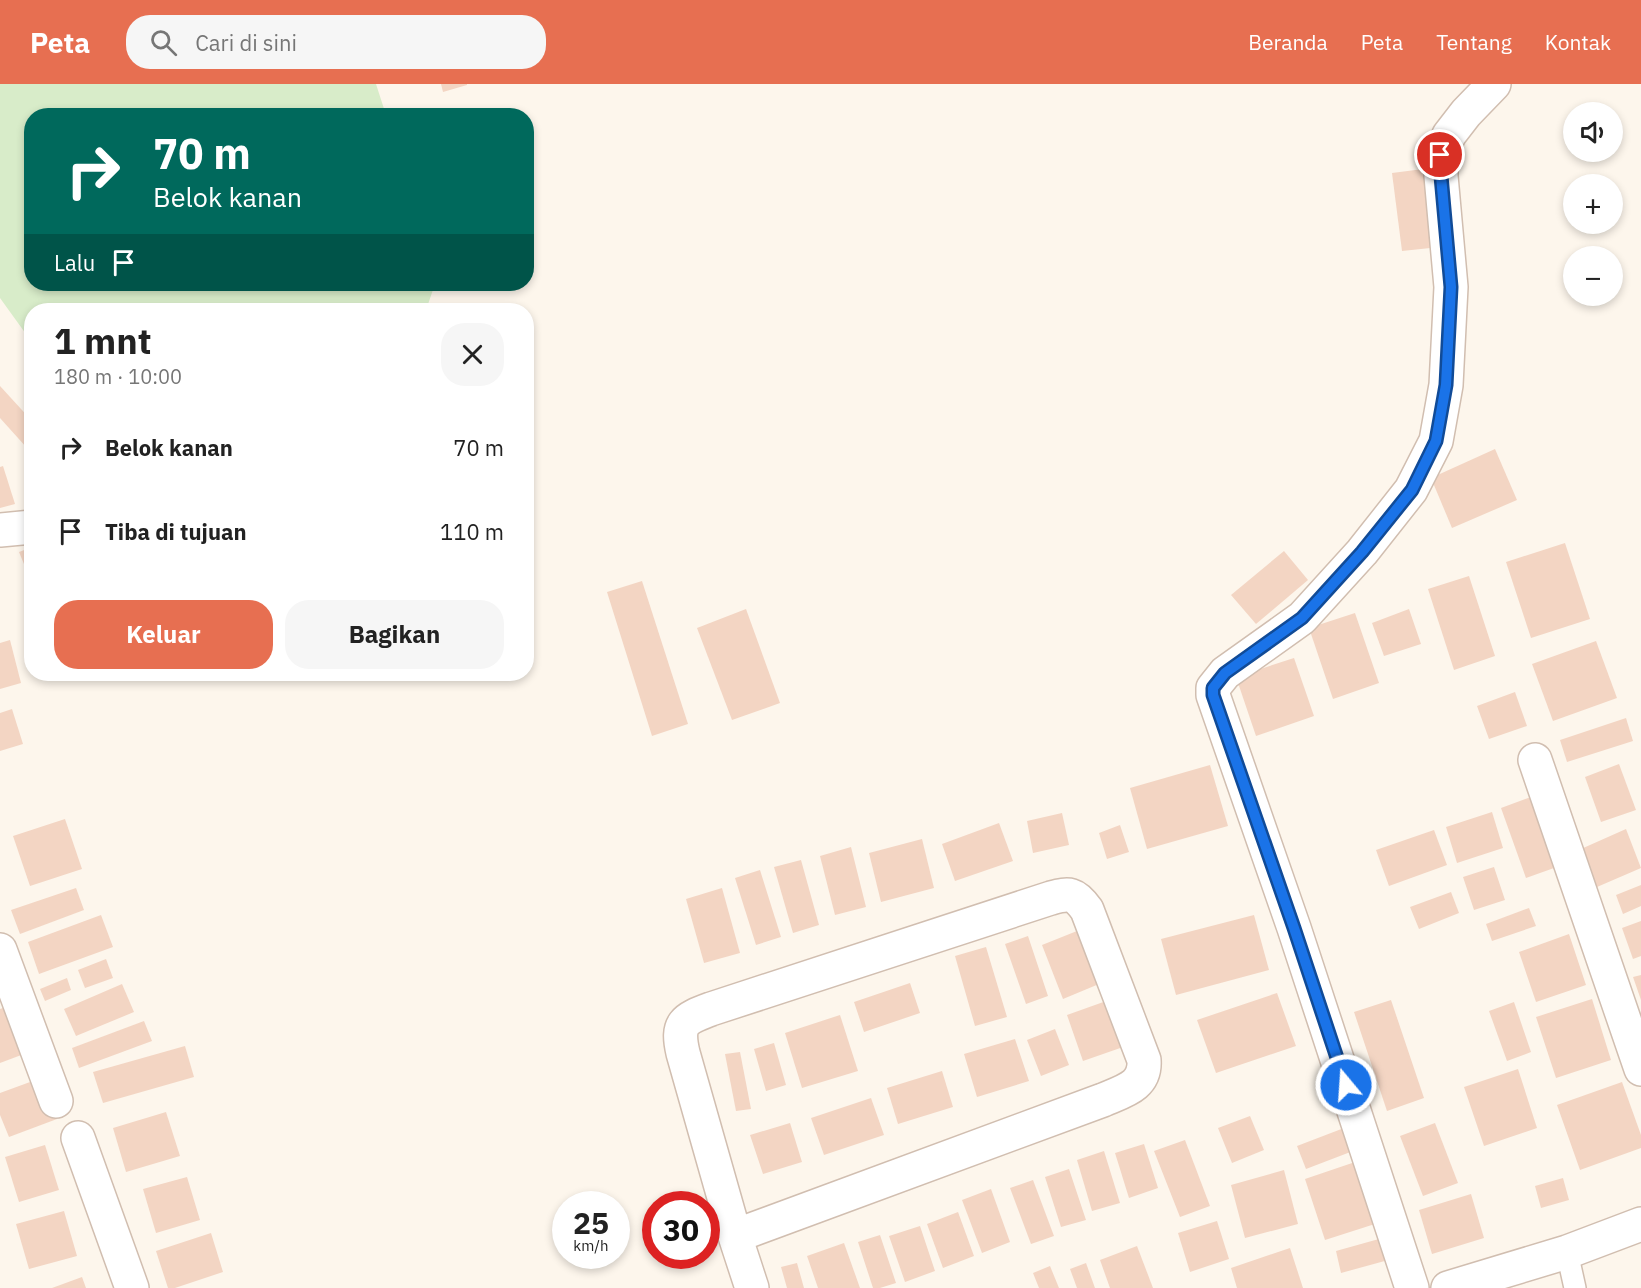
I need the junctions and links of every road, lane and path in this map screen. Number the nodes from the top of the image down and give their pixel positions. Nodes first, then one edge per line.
1 (1494, 84) edge
2 (24, 528) edge
3 (0, 530) edge
4 (1535, 760) dead end
5 (0, 950) edge
6 (1641, 1069) edge
7 (56, 1101) dead end
8 (78, 1138) dead end
9 (1641, 1224) edge
10 (735, 1236) junction
11 (1567, 1252) junction
12 (132, 1288) edge
13 (752, 1288) edge
14 (1412, 1288) edge
15 (1448, 1288) edge
16 (1575, 1288) edge

1 - 14 street
2 - 3 street
4 - 6 street
5 - 7 street
8 - 12 street
9 - 11 street
10 - 10 street
10 - 13 street
11 - 15 street
11 - 16 lane

